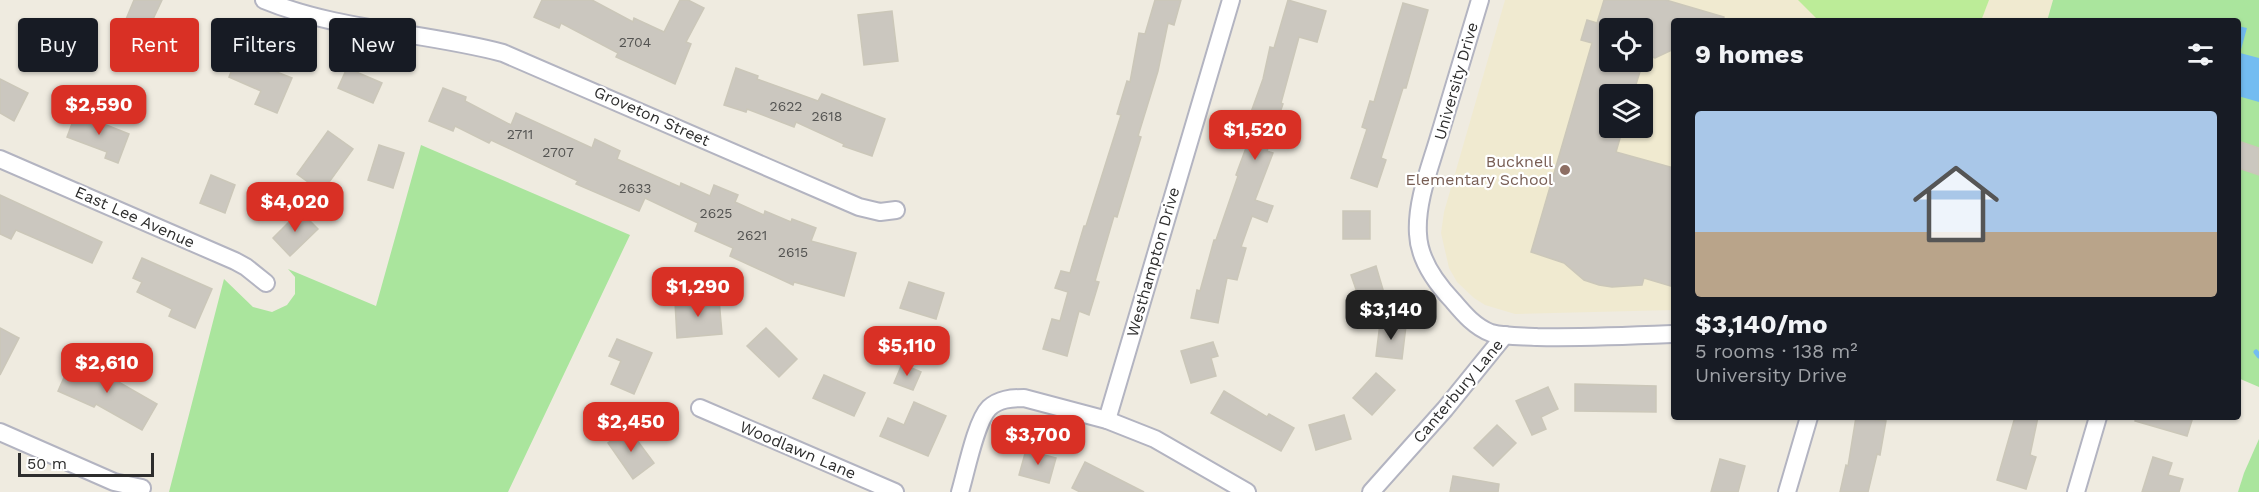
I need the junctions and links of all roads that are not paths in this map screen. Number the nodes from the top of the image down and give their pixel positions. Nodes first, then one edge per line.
1 (264, 0) edge
2 (324, 0) edge
3 (1231, 0) edge
4 (1480, 0) edge
5 (317, 16) junction
6 (0, 159) edge
7 (896, 210) dead end
8 (266, 283) dead end
9 (1671, 334) edge
10 (1505, 336) junction
11 (700, 408) dead end
12 (1107, 420) junction
13 (1808, 420) edge
14 (2097, 420) edge
15 (0, 432) edge
16 (142, 488) dead end
17 (895, 492) edge
18 (960, 492) edge
19 (1247, 492) edge
20 (1371, 492) edge
21 (1787, 492) edge
22 (2076, 492) edge

1 - 5 street, Groveton Street
2 - 5 street
3 - 12 street, Westhampton Drive
4 - 10 street, University Drive
5 - 7 street, Groveton Street
6 - 8 street, East Lee Avenue
9 - 10 street, Canterbury Lane
10 - 20 street, Canterbury Lane
11 - 17 street, Woodlawn Lane
12 - 18 street
12 - 19 street
13 - 21 street
14 - 22 street
15 - 16 street

